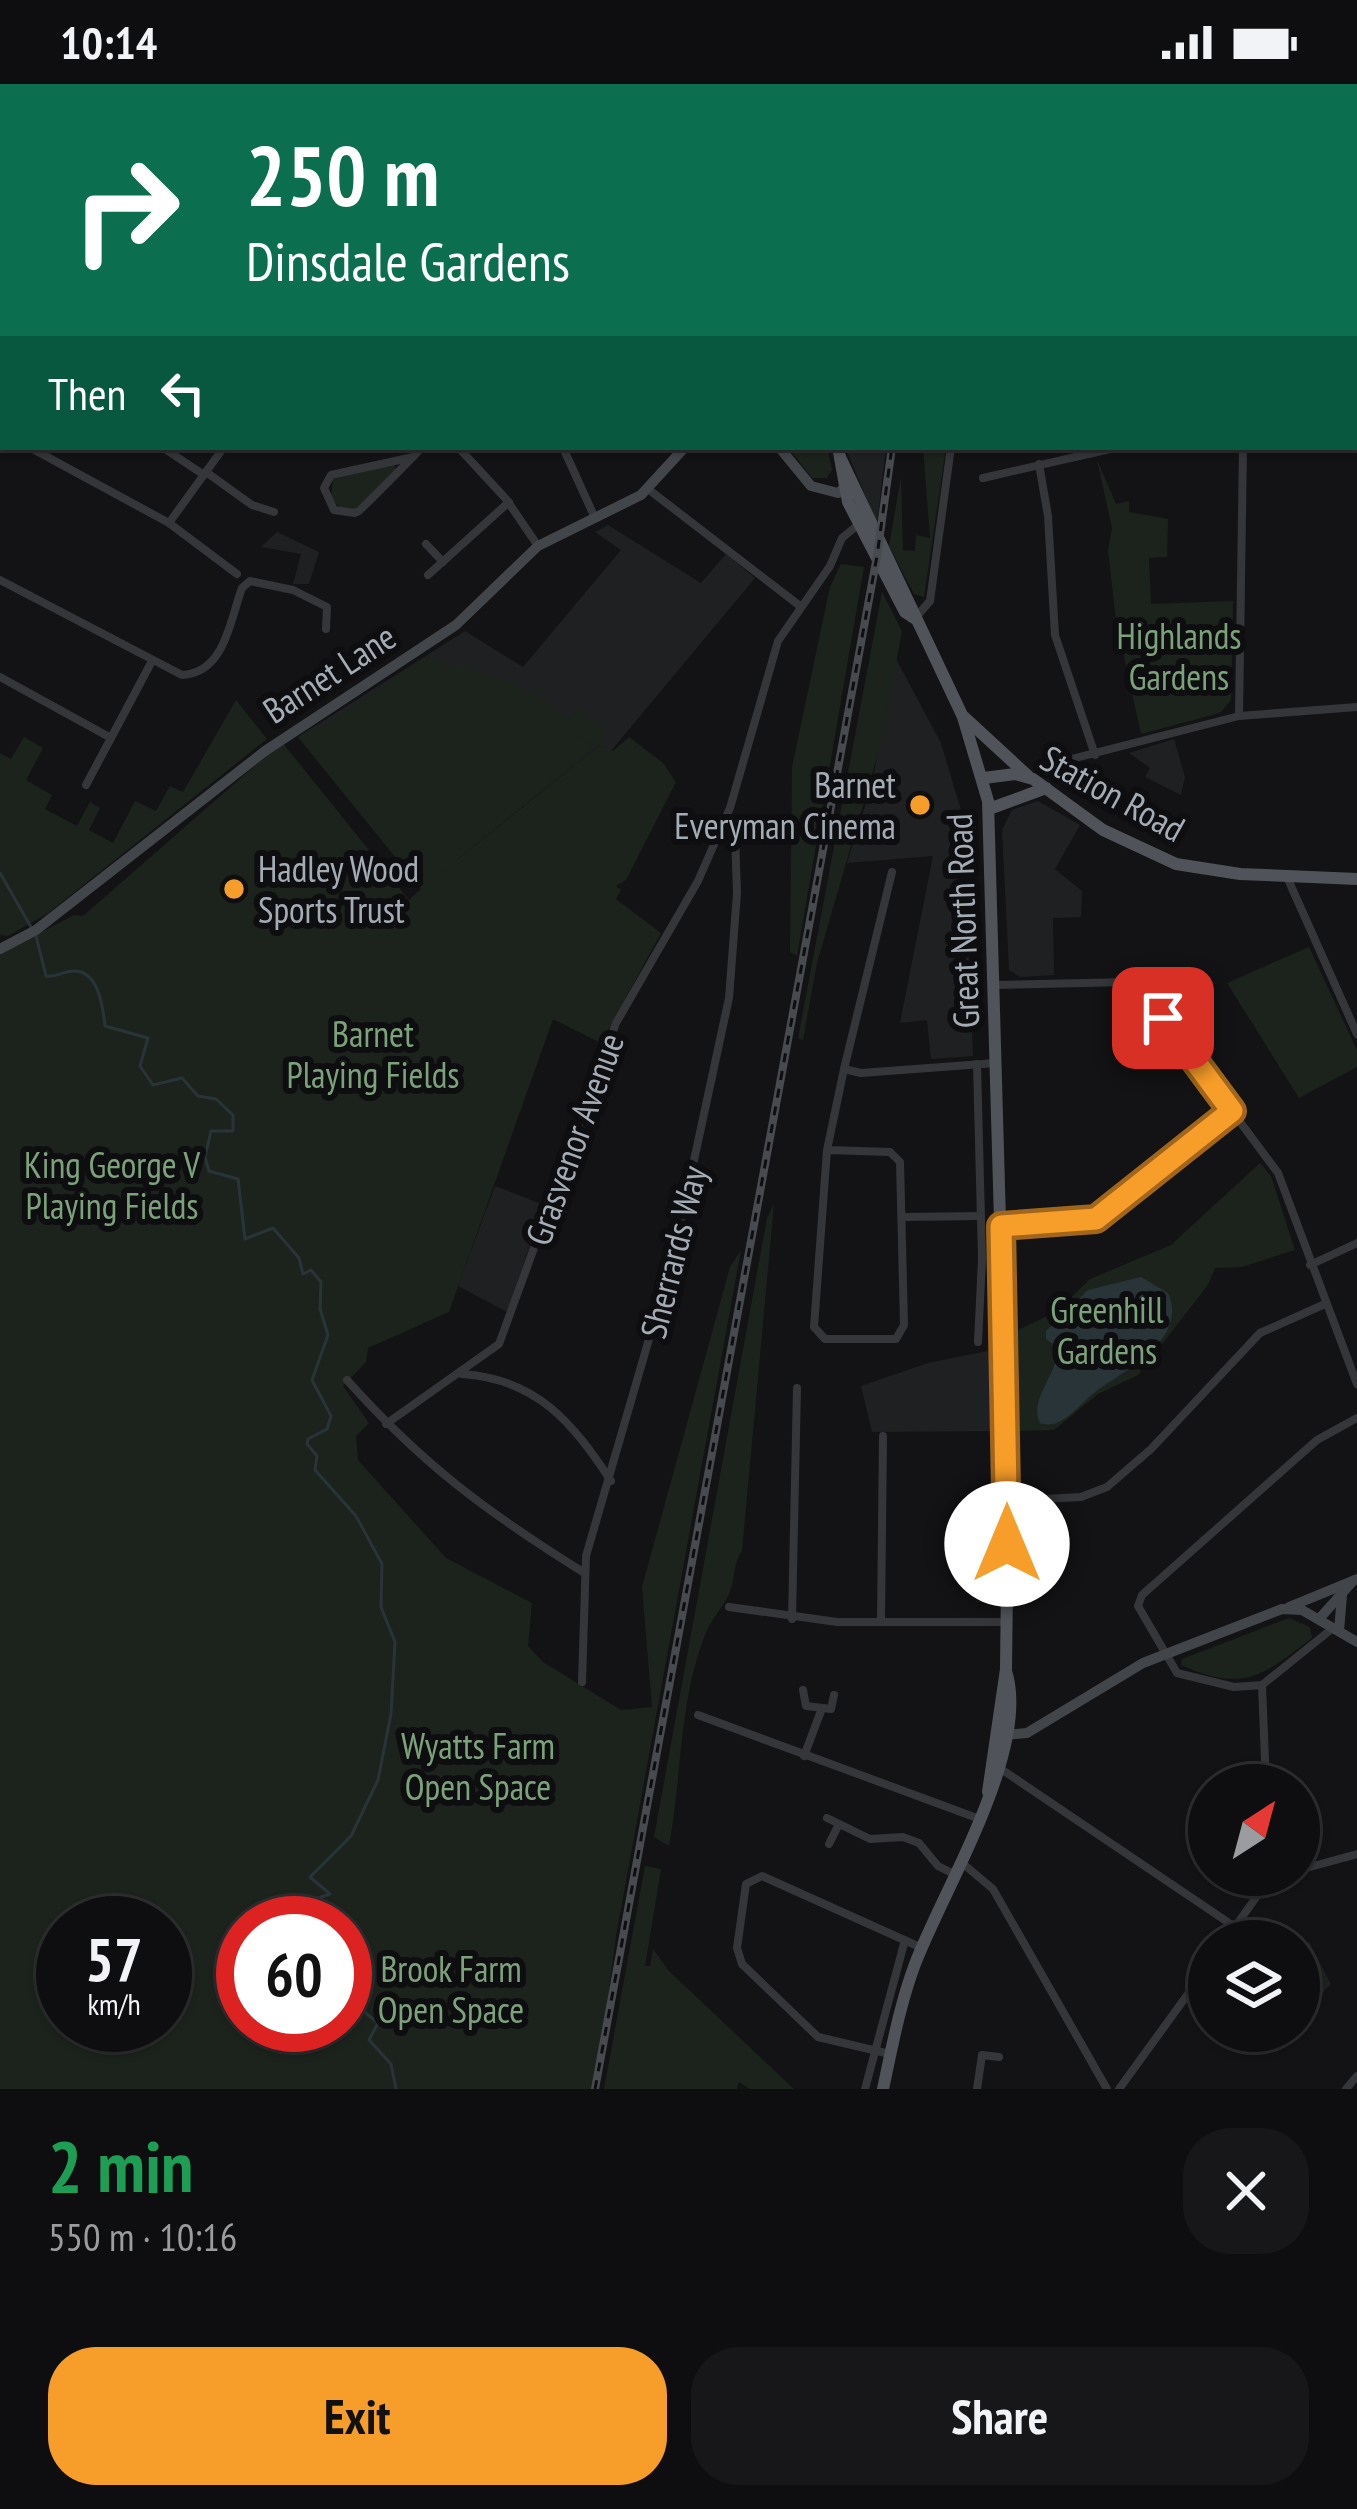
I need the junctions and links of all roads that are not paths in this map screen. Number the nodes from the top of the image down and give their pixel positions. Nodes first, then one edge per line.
1 (35, 450) edge
2 (167, 450) edge
3 (222, 450) edge
4 (419, 450) edge
5 (461, 450) edge
6 (683, 450) edge
7 (781, 450) edge
8 (951, 450) edge
9 (1105, 450) edge
10 (1243, 450) edge
11 (565, 452) dead end
12 (839, 452) edge
13 (413, 457) junction
14 (1039, 464) junction
15 (205, 473) junction
16 (983, 478) dead end
17 (847, 485) junction
18 (649, 489) junction
19 (509, 502) junction
20 (274, 512) dead end
21 (595, 518) junction
22 (864, 521) junction
23 (170, 523) junction
24 (426, 544) dead end
25 (538, 546) junction
26 (443, 562) junction
27 (237, 574) dead end
28 (428, 575) dead end
29 (1, 580) edge
30 (800, 606) junction
31 (914, 618) junction
32 (326, 629) dead end
33 (152, 661) junction
34 (0, 677) edge
35 (1357, 707) edge
36 (1239, 716) junction
37 (963, 717) junction
38 (111, 738) junction
39 (1095, 756) junction
40 (1044, 766) dead end
41 (1028, 776) junction
42 (984, 778) junction
43 (86, 785) dead end
44 (1046, 788) junction
45 (989, 809) junction
46 (726, 818) junction
47 (892, 872) dead end
48 (1287, 876) junction
49 (1357, 879) edge
50 (0, 950) edge
51 (996, 985) junction
52 (1357, 1034) edge
53 (998, 1063) junction
54 (977, 1064) junction
55 (844, 1070) junction
56 (1232, 1111) junction
57 (826, 1150) junction
58 (999, 1151) junction
59 (980, 1153) junction
60 (981, 1216) junction
61 (902, 1217) junction
62 (1001, 1226) junction
63 (1357, 1243) edge
64 (982, 1259) junction
65 (1001, 1259) junction
66 (1309, 1266) junction
67 (1324, 1304) junction
68 (978, 1342) dead end
69 (460, 1374) junction
70 (346, 1381) dead end
71 (1357, 1384) edge
72 (796, 1388) dead end
73 (1357, 1418) edge
74 (386, 1424) junction
75 (883, 1436) dead end
76 (611, 1480) junction
77 (1008, 1501) junction
78 (583, 1572) junction
79 (1355, 1580) edge
80 (1328, 1588) junction
81 (1342, 1595) junction
82 (729, 1607) dead end
83 (1289, 1607) junction
84 (1315, 1617) junction
85 (792, 1619) junction
86 (881, 1620) junction
87 (1007, 1622) junction
88 (1336, 1630) junction
89 (1357, 1642) edge
90 (1164, 1654) junction
91 (582, 1682) dead end
92 (1262, 1684) junction
93 (803, 1690) dead end
94 (834, 1695) dead end
95 (820, 1711) junction
96 (698, 1715) dead end
97 (1002, 1728) junction
98 (804, 1756) junction
99 (1265, 1764) edge
100 (995, 1766) junction
101 (827, 1818) dead end
102 (977, 1819) junction
103 (839, 1823) junction
104 (829, 1844) dead end
105 (1357, 1854) edge
106 (1320, 1864) edge
107 (959, 1869) junction
108 (1259, 1896) edge
109 (1225, 1920) edge
110 (1240, 1920) edge
111 (905, 1940) junction
112 (922, 1948) junction
113 (1188, 1993) edge
114 (875, 2051) junction
115 (890, 2054) junction
116 (999, 2057) dead end
117 (1357, 2076) edge
118 (865, 2089) edge
119 (883, 2089) edge
120 (977, 2089) edge
121 (1107, 2089) edge
122 (1119, 2089) edge
123 (1346, 2089) edge

1 - 23 street
2 - 15 street
3 - 15 street
4 - 13 street
5 - 19 street
6 - 18 street, Barnet Lane
7 - 17 street
8 - 31 street
9 - 14 street
10 - 36 street
11 - 21 street
12 - 17 main road
13 - 13 street
14 - 16 street
14 - 39 street
15 - 20 street
15 - 23 street
17 - 22 main road
18 - 21 street, Barnet Lane
18 - 30 street
19 - 25 street
19 - 26 street
21 - 25 street, Barnet Lane
22 - 30 street, Grasvenor Avenue
22 - 31 main road
23 - 27 street
24 - 26 street
25 - 50 street, Barnet Lane
26 - 28 street
29 - 33 street
30 - 46 street, Grasvenor Avenue
31 - 37 main road
32 - 33 street
33 - 38 street
34 - 38 street
35 - 36 street
36 - 39 street
37 - 41 main road
37 - 42 main road, Great North Road
38 - 43 street
39 - 40 street
41 - 42 main road, Station Road
41 - 44 main road, Station Road
42 - 45 main road, Great North Road
44 - 45 main road
44 - 48 main road, Station Road
45 - 51 main road, Great North Road
46 - 69 street, Grasvenor Avenue
46 - 76 street, Sherrards Way
47 - 55 street
48 - 49 main road, Station Road
48 - 52 street
51 - 53 main road, Great North Road
51 - 56 street
53 - 54 street
53 - 58 main road, Great North Road
54 - 55 street
54 - 59 street, Great North Road
55 - 57 street
56 - 62 street
56 - 66 street
57 - 61 street
57 - 61 street
58 - 59 street
58 - 62 main road, Great North Road
59 - 60 street, Great North Road
60 - 61 street
60 - 64 street, Great North Road
62 - 65 main road, Great North Road
63 - 66 street
64 - 65 street
64 - 68 street, Great North Road
65 - 77 main road, Great North Road
66 - 67 street
67 - 71 street
67 - 77 street
69 - 74 street, Grasvenor Avenue
69 - 76 street
70 - 74 street
72 - 85 street
73 - 90 street
74 - 78 street
75 - 86 street
76 - 78 street, Sherrards Way
77 - 87 main road, Great North Road
78 - 91 street, Sherrards Way
79 - 80 street
79 - 81 street
80 - 83 street
80 - 84 street
81 - 84 street
81 - 88 street
82 - 85 street
83 - 84 street
83 - 90 street
84 - 88 street
85 - 86 street
86 - 87 street
87 - 97 main road, Great North Road
88 - 89 street
88 - 92 street
90 - 92 street
90 - 97 street
92 - 99 street
93 - 95 street
94 - 95 street
95 - 98 street
96 - 98 street
97 - 100 main road
98 - 102 street
100 - 102 main road
100 - 109 street
101 - 103 street
102 - 107 main road
103 - 104 street
103 - 107 street
105 - 106 street
107 - 112 main road
107 - 121 street
108 - 110 street
111 - 112 street
111 - 114 street
111 - 114 street
112 - 115 main road
113 - 122 street
114 - 115 street
114 - 118 street
115 - 119 main road
116 - 120 street
117 - 123 street

